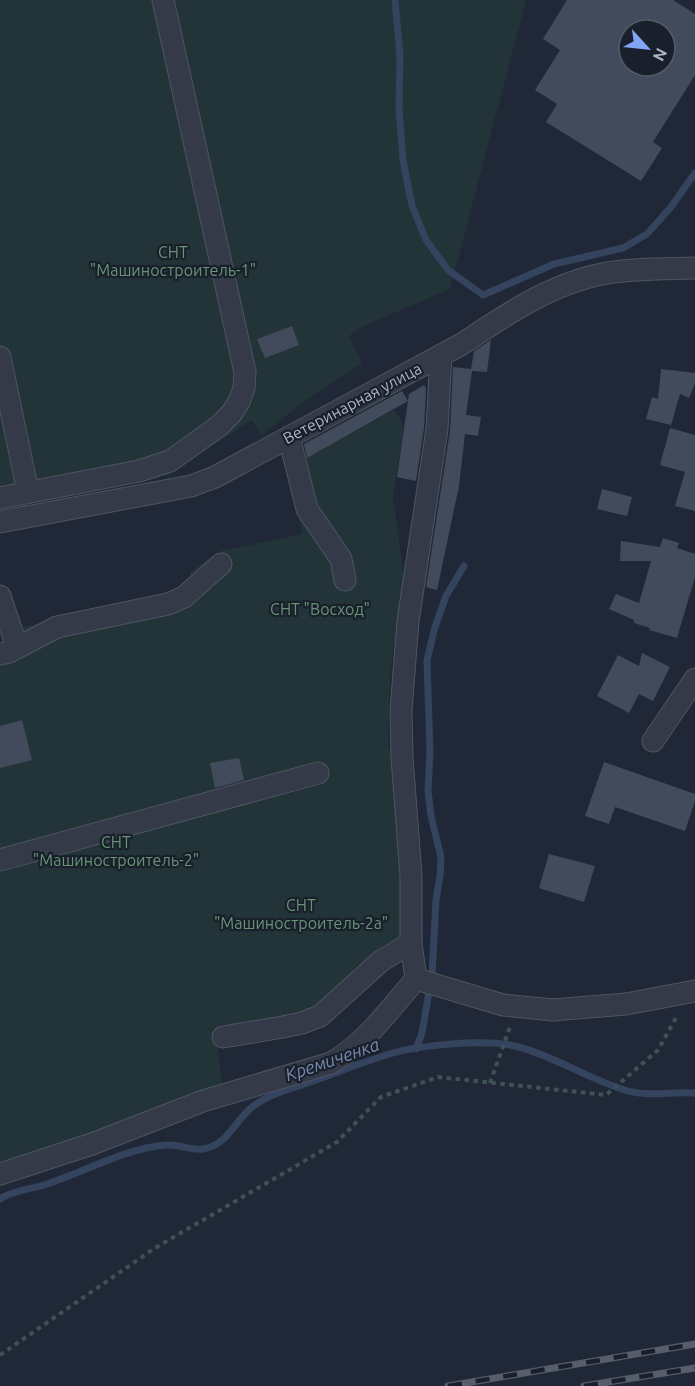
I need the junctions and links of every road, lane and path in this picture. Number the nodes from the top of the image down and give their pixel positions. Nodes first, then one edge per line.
1 (163, 0) edge
2 (695, 268) edge
3 (441, 355) junction
4 (0, 357) edge
5 (289, 437) junction
6 (28, 492) junction
7 (0, 498) edge
8 (0, 522) edge
9 (220, 564) dead end
10 (345, 579) dead end
11 (0, 596) edge
12 (8, 650) edge
13 (695, 679) edge
14 (653, 741) dead end
15 (318, 773) dead end
16 (0, 860) edge
17 (411, 943) junction
18 (416, 979) junction
19 (693, 991) edge
20 (507, 1035) dead end
21 (223, 1037) dead end
22 (490, 1083) junction
23 (0, 1174) edge
24 (0, 1355) edge

1 - 6 street
2 - 3 street, Ветеринарная улица
3 - 5 street, Ветеринарная улица
3 - 17 street
4 - 6 street
5 - 8 street, Ветеринарная улица
5 - 10 street
6 - 7 street
9 - 12 street
11 - 12 street
13 - 14 street
15 - 16 street
17 - 18 street
17 - 21 street
18 - 19 street
18 - 23 street
19 - 22 path
20 - 22 path
22 - 24 path

